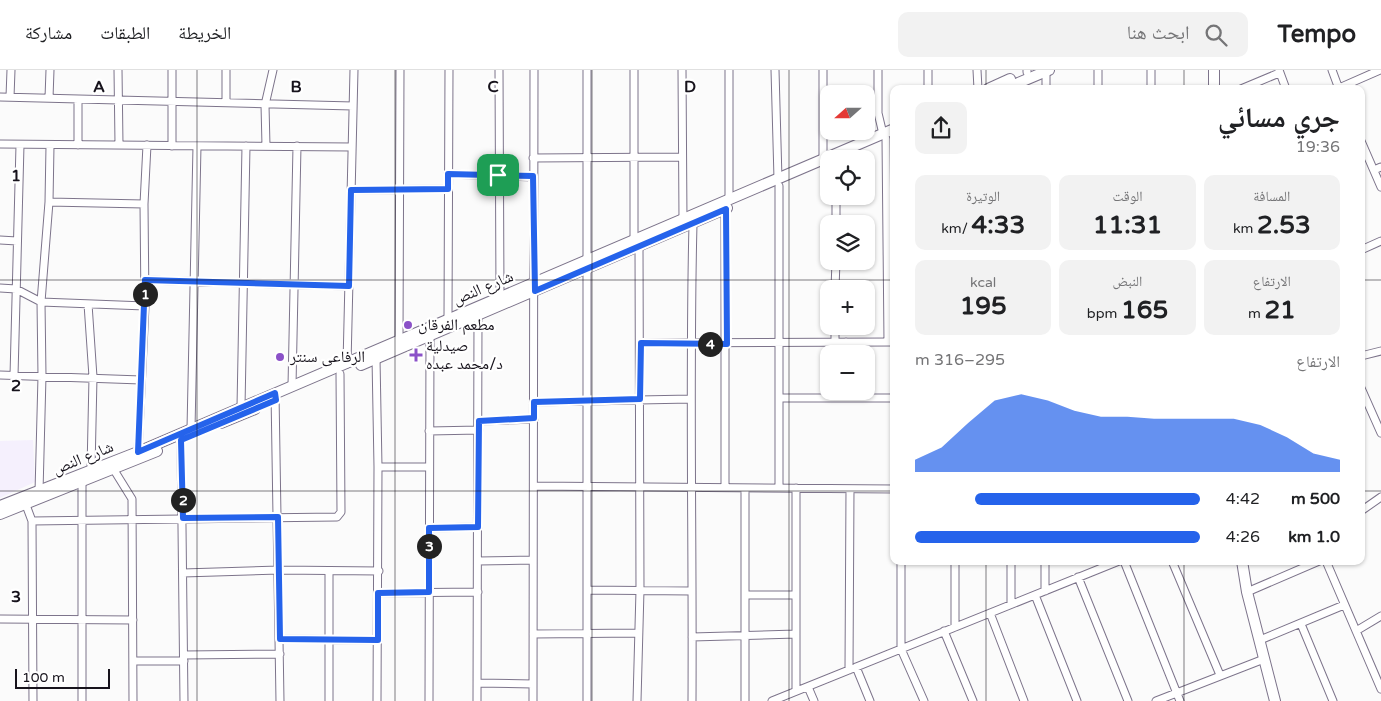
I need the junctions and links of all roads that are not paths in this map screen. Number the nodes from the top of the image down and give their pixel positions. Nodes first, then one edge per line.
1 (11, 70) edge
2 (50, 70) edge
3 (118, 70) edge
4 (172, 70) edge
5 (226, 70) edge
6 (273, 70) edge
7 (354, 70) edge
8 (400, 70) edge
9 (449, 70) edge
10 (499, 70) edge
11 (534, 70) edge
12 (587, 70) edge
13 (634, 70) edge
14 (682, 70) edge
15 (729, 70) edge
16 (776, 70) edge
17 (823, 70) edge
18 (878, 70) edge
19 (928, 70) edge
20 (977, 70) edge
21 (1098, 70) edge
22 (1151, 70) edge
23 (1214, 70) edge
24 (1332, 70) edge
25 (1380, 70) edge
26 (1028, 71) edge
27 (1047, 71) edge
28 (1279, 71) edge
29 (928, 85) edge
30 (978, 85) edge
31 (997, 85) edge
32 (1014, 85) edge
33 (1046, 85) edge
34 (1098, 85) edge
35 (1150, 85) edge
36 (1214, 85) edge
37 (1249, 85) edge
38 (1284, 85) edge
39 (1338, 85) edge
40 (1348, 85) edge
41 (0, 97) edge
42 (10, 97) junction
43 (49, 98) junction
44 (78, 99) junction
45 (117, 100) junction
46 (172, 101) junction
47 (226, 102) junction
48 (265, 105) junction
49 (353, 106) junction
50 (888, 136) edge
51 (0, 144) edge
52 (119, 144) junction
53 (20, 145) junction
54 (78, 145) junction
55 (147, 145) junction
56 (50, 146) junction
57 (172, 146) junction
58 (197, 146) junction
59 (246, 146) junction
60 (266, 146) junction
61 (297, 146) junction
62 (352, 147) junction
63 (826, 150) edge
64 (855, 150) edge
65 (859, 150) edge
66 (1365, 150) edge
67 (633, 156) junction
68 (681, 156) junction
69 (586, 157) junction
70 (533, 158) junction
71 (820, 165) edge
72 (1381, 167) edge
73 (1374, 170) junction
74 (448, 174) junction
75 (498, 175) junction
76 (533, 176) junction
77 (779, 182) junction
78 (1381, 187) edge
79 (399, 189) junction
80 (448, 189) junction
81 (351, 190) junction
82 (49, 202) junction
83 (144, 204) junction
84 (727, 205) junction
85 (688, 222) junction
86 (0, 240) edge
87 (17, 241) junction
88 (1381, 241) edge
89 (636, 244) junction
90 (1365, 248) edge
91 (587, 265) junction
92 (890, 273) edge
93 (145, 280) junction
94 (193, 282) junction
95 (243, 284) junction
96 (293, 285) junction
97 (349, 286) junction
98 (534, 287) junction
99 (0, 288) edge
100 (16, 289) junction
101 (500, 298) junction
102 (41, 302) junction
103 (88, 304) junction
104 (145, 306) junction
105 (478, 315) junction
106 (448, 319) junction
107 (430, 335) junction
108 (835, 335) edge
109 (399, 340) junction
110 (835, 342) junction
111 (846, 342) joint
112 (890, 342) edge
113 (641, 343) junction
114 (690, 343) junction
115 (780, 343) junction
116 (727, 344) junction
117 (1381, 351) edge
118 (1365, 355) edge
119 (376, 358) junction
120 (347, 364) junction
121 (340, 374) junction
122 (0, 376) edge
123 (14, 376) junction
124 (42, 376) junction
125 (93, 377) junction
126 (141, 380) junction
127 (292, 386) junction
128 (820, 396) edge
129 (875, 396) edge
130 (276, 397) junction
131 (1365, 397) edge
132 (780, 398) junction
133 (890, 398) edge
134 (640, 399) junction
135 (691, 399) junction
136 (588, 400) junction
137 (534, 402) junction
138 (241, 407) junction
139 (534, 418) junction
140 (479, 421) junction
141 (191, 429) junction
142 (479, 430) junction
143 (429, 431) junction
144 (1381, 433) edge
145 (181, 440) junction
146 (138, 452) junction
147 (378, 467) junction
148 (429, 467) junction
149 (91, 470) junction
150 (114, 470) junction
151 (82, 483) junction
152 (534, 486) junction
153 (586, 487) junction
154 (640, 487) junction
155 (725, 487) junction
156 (693, 488) junction
157 (745, 488) junction
158 (778, 488) junction
159 (796, 488) junction
160 (850, 489) junction
161 (890, 490) edge
162 (39, 492) junction
163 (1381, 497) edge
164 (26, 505) junction
165 (0, 506) edge
166 (1365, 508) edge
167 (0, 514) edge
168 (278, 517) junction
169 (183, 518) junction
170 (82, 519) junction
171 (133, 519) junction
172 (32, 521) junction
173 (478, 527) junction
174 (429, 528) junction
175 (534, 560) junction
176 (478, 561) junction
177 (901, 565) edge
178 (955, 565) edge
179 (1011, 565) edge
180 (1044, 565) edge
181 (1096, 565) edge
182 (1109, 565) edge
183 (1126, 565) edge
184 (1174, 565) edge
185 (1239, 565) edge
186 (1242, 565) edge
187 (1310, 565) edge
188 (1328, 565) edge
189 (280, 570) junction
190 (1097, 570) junction
191 (329, 571) junction
192 (378, 571) junction
193 (183, 573) junction
194 (1243, 573) junction
195 (1078, 577) junction
196 (587, 590) junction
197 (640, 590) junction
198 (691, 591) junction
199 (1045, 591) junction
200 (429, 592) junction
201 (478, 592) junction
202 (1247, 592) junction
203 (378, 593) junction
204 (745, 595) junction
205 (795, 595) junction
206 (1035, 595) junction
207 (1011, 604) junction
208 (1344, 606) junction
209 (990, 613) junction
210 (1381, 616) edge
211 (33, 618) junction
212 (0, 619) edge
213 (82, 620) junction
214 (132, 620) junction
215 (1301, 624) junction
216 (955, 627) junction
217 (944, 631) junction
218 (1356, 631) junction
219 (586, 633) junction
220 (638, 633) junction
221 (533, 634) junction
222 (796, 634) junction
223 (744, 635) junction
224 (692, 637) junction
225 (280, 639) junction
226 (328, 639) junction
227 (378, 640) junction
228 (1260, 640) junction
229 (901, 649) junction
230 (280, 654) junction
231 (184, 658) junction
232 (1264, 658) junction
233 (133, 661) junction
234 (856, 667) junction
235 (848, 670) junction
236 (1220, 675) junction
237 (478, 683) junction
238 (533, 684) junction
239 (808, 687) junction
240 (1381, 689) edge
241 (796, 691) junction
242 (1177, 693) junction
243 (33, 701) edge
244 (82, 701) edge
245 (133, 701) edge
246 (184, 701) edge
247 (280, 701) edge
248 (329, 701) edge
249 (377, 701) edge
250 (429, 701) edge
251 (477, 701) edge
252 (533, 701) edge
253 (587, 701) edge
254 (637, 701) edge
255 (692, 701) edge
256 (745, 701) edge
257 (772, 701) edge
258 (814, 701) edge
259 (870, 701) edge
260 (924, 701) edge
261 (973, 701) edge
262 (1024, 701) edge
263 (1077, 701) edge
264 (1128, 701) edge
265 (1156, 701) edge
266 (1180, 701) edge
267 (1275, 701) edge
268 (1333, 701) edge

1 - 42 street
2 - 43 street
3 - 45 street
4 - 46 street
5 - 47 street
6 - 48 street
7 - 49 street
8 - 79 street
9 - 74 street
10 - 75 street
11 - 70 street
12 - 69 street
13 - 67 street
14 - 68 street
15 - 84 street
16 - 77 street
17 - 63 street
18 - 50 street
19 - 29 street
20 - 30 street
21 - 34 street
22 - 35 street
23 - 36 main road
24 - 39 street
25 - 40 street
26 - 31 main road
27 - 32 main road
27 - 33 street
28 - 37 street
28 - 38 street
41 - 42 street
42 - 43 street
43 - 44 street
44 - 45 street
44 - 54 street
45 - 46 street
45 - 52 street
46 - 47 street
46 - 57 street
47 - 48 street
48 - 49 street
48 - 60 street
49 - 62 street
50 - 64 main road, شارع النص
50 - 65 main road, شارع النص
50 - 92 street
51 - 53 street
52 - 54 street
52 - 55 street
53 - 56 street
53 - 87 street
54 - 56 street
55 - 57 street
55 - 83 street
56 - 82 street
57 - 58 street
58 - 59 street
58 - 94 street
59 - 60 street
59 - 95 street
60 - 61 street
61 - 62 street
61 - 96 street
62 - 81 street
66 - 73 street
67 - 68 street
67 - 69 street
67 - 89 street
68 - 85 street
69 - 70 street
69 - 91 street
70 - 76 street
71 - 77 main road, شارع النص
72 - 73 street
73 - 78 street
74 - 75 street
74 - 80 street
75 - 76 street
75 - 101 street
76 - 98 street
77 - 84 main road, شارع النص
77 - 115 street
79 - 80 street
79 - 81 street
79 - 109 street
80 - 106 street
81 - 97 street
82 - 83 street
82 - 102 street
83 - 93 street
84 - 85 main road, شارع النص
84 - 116 street
85 - 89 main road, شارع النص
85 - 114 street
86 - 87 street
87 - 100 street
88 - 90 street
89 - 91 main road, شارع النص
89 - 113 street
91 - 98 main road, شارع النص
91 - 136 street
93 - 94 street
93 - 104 street
94 - 95 street
94 - 141 street
95 - 96 street
95 - 138 street
96 - 97 street
96 - 127 street
97 - 120 street
98 - 101 main road, شارع النص
98 - 105 main road, شارع النص
98 - 137 street
99 - 100 street
100 - 102 street
100 - 123 street
101 - 106 main road, شارع النص
102 - 103 street
102 - 124 street
103 - 104 street
103 - 125 street
104 - 126 street
105 - 107 main road, شارع النص
105 - 140 street
106 - 109 main road, شارع النص
107 - 119 main road, شارع النص
107 - 143 street
108 - 110 street
109 - 120 main road, شارع النص
110 - 111 street
110 - 115 street
111 - 112 street
113 - 114 street
113 - 134 street
114 - 116 street
114 - 135 street
115 - 116 street
115 - 132 street
116 - 155 street
117 - 118 street
119 - 121 main road, شارع النص
119 - 147 street
120 - 127 main road, شارع النص
121 - 130 main road, شارع النص
121 - 168 street
122 - 123 street
123 - 124 street
124 - 125 street
124 - 162 street
125 - 126 street
125 - 149 street
126 - 146 street
127 - 130 main road, شارع النص
128 - 132 street
129 - 133 street
130 - 138 main road, شارع النص
130 - 145 main road, شارع النص
130 - 168 street
131 - 144 street
132 - 158 street
134 - 135 street
134 - 136 street
134 - 154 street
135 - 156 street
136 - 137 street
136 - 153 street
137 - 139 street
138 - 141 main road, شارع النص
139 - 140 street
139 - 152 street
140 - 142 street
141 - 146 main road, شارع النص
142 - 143 street
142 - 173 street
143 - 148 street
145 - 150 main road, شارع النص
145 - 169 street
146 - 149 main road, شارع النص
147 - 148 street
147 - 192 street
148 - 174 street
149 - 162 main road, شارع النص
150 - 151 main road, شارع النص
150 - 171 street
151 - 164 main road, شارع النص
151 - 170 street
152 - 153 street
152 - 175 street
153 - 154 street
153 - 196 street
154 - 156 street
154 - 197 street
155 - 156 street
155 - 157 street
156 - 198 street
157 - 158 street
157 - 204 street
158 - 159 street
159 - 160 street
159 - 205 street
160 - 161 street
160 - 235 street
162 - 165 main road, شارع النص
163 - 166 street
164 - 167 main road, شارع النص
164 - 172 street
168 - 169 street
168 - 189 street
169 - 171 street
169 - 193 street
170 - 171 street
170 - 172 street
170 - 213 street
171 - 214 street
172 - 211 street
173 - 174 street
173 - 176 street
174 - 200 street
175 - 176 street
175 - 221 street
176 - 201 street
177 - 229 street
178 - 216 street
179 - 207 street
180 - 199 street
181 - 190 street
182 - 190 street
183 - 242 street
184 - 236 street
185 - 194 main road
186 - 194 main road
187 - 202 street
188 - 208 street
189 - 191 street
189 - 193 street
189 - 225 street
190 - 195 street
191 - 192 street
191 - 226 street
192 - 203 street
193 - 231 street
194 - 202 main road
195 - 199 street
195 - 264 street
196 - 197 street
196 - 219 street
197 - 198 street
197 - 220 street
198 - 224 street
199 - 206 street
200 - 201 street
200 - 203 street
200 - 250 street
201 - 237 street
202 - 228 main road
203 - 227 street
204 - 205 street
204 - 223 street
205 - 222 street
206 - 207 street
206 - 263 street
207 - 209 street
208 - 215 street
208 - 218 street
209 - 216 street
209 - 262 street
210 - 218 street
211 - 212 street
211 - 213 street
211 - 243 street
213 - 214 street
213 - 244 street
214 - 233 street
215 - 228 street
215 - 268 street
216 - 217 street
217 - 229 street
217 - 261 street
218 - 240 street
219 - 220 street
219 - 221 street
219 - 253 street
220 - 254 street
221 - 238 street
222 - 223 street
222 - 241 street
223 - 224 street
223 - 256 street
224 - 255 street
225 - 226 street
225 - 230 street
226 - 227 street
226 - 248 street
227 - 249 street
228 - 232 main road
229 - 234 street
229 - 260 street
230 - 231 street
230 - 247 street
231 - 233 street
231 - 246 street
232 - 236 street
232 - 267 main road
233 - 245 street
234 - 235 street
234 - 259 street
235 - 239 street
236 - 242 street
237 - 238 street
237 - 251 street
238 - 252 street
239 - 241 street
239 - 258 street
241 - 257 street
242 - 265 street
242 - 266 street

